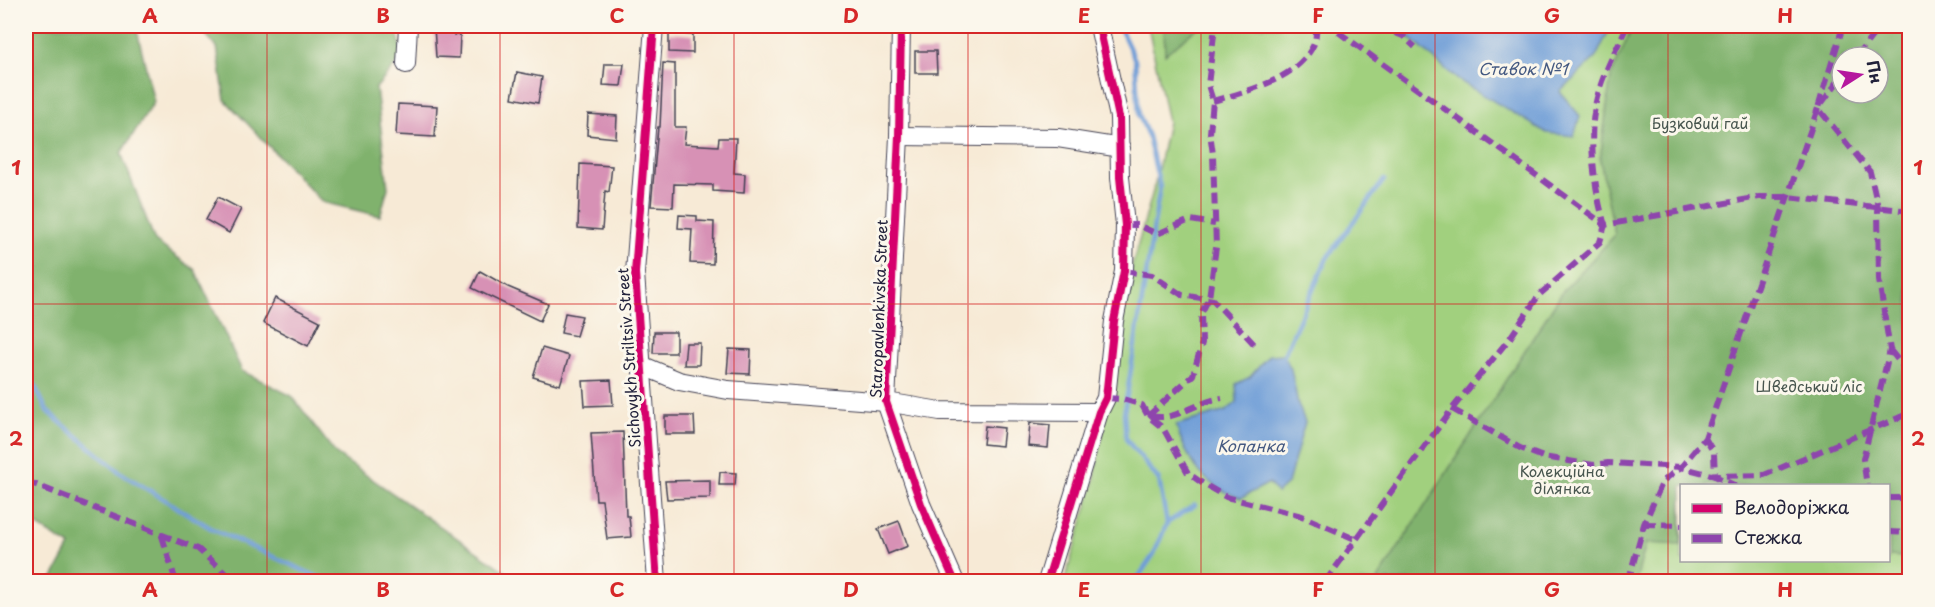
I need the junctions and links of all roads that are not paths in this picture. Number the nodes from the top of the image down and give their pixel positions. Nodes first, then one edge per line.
1 (408, 26) edge
2 (654, 26) edge
3 (901, 26) edge
4 (1099, 26) edge
5 (406, 64) dead end
6 (900, 135) junction
7 (1121, 148) junction
8 (641, 365) junction
9 (886, 402) junction
10 (1099, 412) junction
11 (657, 582) edge
12 (955, 582) edge
13 (1047, 582) edge

1 - 5 street
2 - 8 street, Sichovykh Striltsiv Street
3 - 6 street, Staropavlenkivska Street
4 - 7 street
6 - 7 street
6 - 9 street, Staropavlenkivska Street
7 - 10 street
8 - 9 street
8 - 11 street, Sichovykh Striltsiv Street
9 - 10 street
9 - 12 street, Staropavlenkivska Street
10 - 13 street

